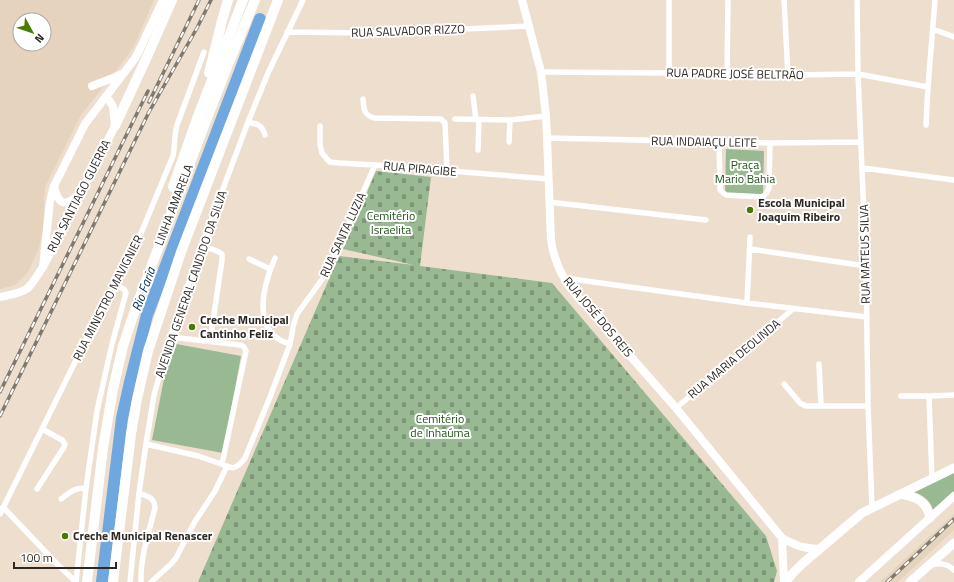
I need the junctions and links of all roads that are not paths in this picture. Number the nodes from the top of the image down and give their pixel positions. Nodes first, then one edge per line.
1 (163, 0) edge
2 (172, 0) edge
3 (228, 0) edge
4 (243, 0) edge
5 (255, 0) edge
6 (278, 0) edge
7 (285, 0) edge
8 (303, 0) edge
9 (522, 0) edge
10 (669, 0) edge
11 (728, 0) edge
12 (784, 0) edge
13 (857, 0) edge
14 (935, 0) edge
15 (530, 26) junction
16 (933, 29) junction
17 (287, 32) junction
18 (265, 33) junction
19 (954, 37) edge
20 (204, 52) dead end
21 (541, 72) junction
22 (124, 73) junction
23 (669, 73) junction
24 (727, 74) junction
25 (858, 74) junction
26 (788, 75) junction
27 (92, 86) dead end
28 (928, 87) junction
29 (106, 96) junction
30 (473, 96) dead end
31 (363, 99) dead end
32 (198, 116) junction
33 (546, 116) junction
34 (454, 119) dead end
35 (478, 120) junction
36 (510, 120) junction
37 (248, 122) junction
38 (926, 124) dead end
39 (115, 126) junction
40 (320, 126) dead end
41 (264, 136) dead end
42 (548, 138) junction
43 (509, 142) dead end
44 (719, 142) junction
45 (861, 142) junction
46 (770, 143) junction
47 (478, 150) dead end
48 (375, 165) junction
49 (863, 168) junction
50 (446, 171) junction
51 (549, 179) junction
52 (954, 180) edge
53 (54, 186) junction
54 (81, 192) junction
55 (549, 202) junction
56 (706, 220) dead end
57 (750, 237) dead end
58 (159, 243) junction
59 (202, 245) junction
60 (750, 249) junction
61 (275, 258) dead end
62 (249, 259) dead end
63 (866, 266) junction
64 (43, 267) junction
65 (270, 269) junction
66 (564, 278) junction
67 (116, 286) junction
68 (0, 297) edge
69 (747, 303) junction
70 (793, 309) junction
71 (867, 317) junction
72 (170, 337) junction
73 (210, 341) junction
74 (290, 344) junction
75 (819, 364) dead end
76 (784, 384) dead end
77 (954, 395) edge
78 (901, 396) dead end
79 (928, 396) junction
80 (821, 406) junction
81 (868, 406) junction
82 (676, 408) junction
83 (42, 429) junction
84 (146, 444) junction
85 (225, 465) junction
86 (954, 468) edge
87 (932, 479) junction
88 (86, 488) junction
89 (37, 490) dead end
90 (139, 493) junction
91 (901, 494) junction
92 (954, 496) edge
93 (61, 499) dead end
94 (4, 507) junction
95 (872, 508) junction
96 (0, 514) edge
97 (930, 518) junction
98 (782, 538) junction
99 (954, 543) edge
100 (819, 549) junction
101 (928, 565) junction
102 (954, 570) edge
103 (76, 582) edge
104 (87, 582) edge
105 (113, 582) edge
106 (130, 582) edge
107 (141, 582) edge
108 (151, 582) edge
109 (785, 582) edge
110 (859, 582) edge
111 (910, 582) edge

1 - 22 street, RUA SANTIAGO GUERRA
2 - 39 highway
3 - 32 highway
4 - 32 highway
5 - 58 highway, LINHA AMARELA
6 - 18 highway, LINHA AMARELA
7 - 18 highway
8 - 17 street, AVENIDA GENERAL CANDIDO DA SILVA
9 - 15 street, RUA JOSÉ DOS REIS
10 - 23 street
11 - 24 street
12 - 26 street
13 - 25 street, RUA MATEUS SILVA
14 - 16 street
15 - 17 street, RUA SALVADOR RIZZO
15 - 21 street, RUA JOSÉ DOS REIS
16 - 19 street
16 - 28 street
17 - 37 street, AVENIDA GENERAL CANDIDO DA SILVA
18 - 105 highway, LINHA AMARELA
20 - 67 street, RUA MINISTRO MAVIGNIER
21 - 23 street, RUA PADRE JOSÉ BELTRÃO
21 - 33 street, RUA JOSÉ DOS REIS
22 - 27 street
22 - 29 street, RUA SANTIAGO GUERRA
23 - 24 street, RUA PADRE JOSÉ BELTRÃO
24 - 26 street, RUA PADRE JOSÉ BELTRÃO
25 - 26 street, RUA PADRE JOSÉ BELTRÃO
25 - 28 street, RUA PADRE JOSÉ BELTRÃO
25 - 45 street, RUA MATEUS SILVA
28 - 38 street
29 - 39 street
29 - 53 street, RUA SANTIAGO GUERRA
30 - 35 street
31 - 50 street
32 - 58 highway
33 - 36 street
33 - 42 street, RUA JOSÉ DOS REIS
34 - 35 street
35 - 36 street
35 - 47 street
36 - 43 street
37 - 41 street
37 - 59 street, AVENIDA GENERAL CANDIDO DA SILVA
39 - 54 street, RUA SANTIAGO GUERRA
40 - 48 street, RUA PIRAGIBE
42 - 44 street, RUA INDAIAÇU LEITE
42 - 51 street, RUA JOSÉ DOS REIS
44 - 46 street, RUA INDAIAÇU LEITE
44 - 46 street
45 - 46 street, RUA INDAIAÇU LEITE
45 - 49 street, RUA MATEUS SILVA
48 - 50 street, RUA PIRAGIBE
48 - 74 street, RUA SANTA LUZIA
49 - 52 street
49 - 63 street, RUA MATEUS SILVA
50 - 51 street, RUA PIRAGIBE
51 - 55 street, RUA JOSÉ DOS REIS
53 - 54 street
53 - 64 street, RUA SANTIAGO GUERRA
54 - 64 street, RUA SANTIAGO GUERRA
55 - 56 street
55 - 66 street, RUA JOSÉ DOS REIS
57 - 60 street
58 - 104 highway, LINHA AMARELA
59 - 72 street, AVENIDA GENERAL CANDIDO DA SILVA
59 - 73 street
60 - 63 street
60 - 69 street
61 - 65 street
62 - 65 street
63 - 71 street, RUA MATEUS SILVA
64 - 68 street, RUA SANTIAGO GUERRA
65 - 74 street
66 - 69 street
66 - 82 street, RUA JOSÉ DOS REIS
67 - 83 street, RUA MINISTRO MAVIGNIER
67 - 88 street
69 - 70 street
70 - 71 street
70 - 82 street, RUA MARIA DEOLINDA
71 - 81 street, RUA MATEUS SILVA
72 - 73 street
72 - 84 street, AVENIDA GENERAL CANDIDO DA SILVA
73 - 85 street
74 - 85 street, RUA SANTA LUZIA
75 - 80 street
76 - 80 street
77 - 79 street
78 - 79 street
79 - 87 street
80 - 81 street
81 - 95 street, RUA MATEUS SILVA
82 - 98 street, RUA JOSÉ DOS REIS
83 - 89 street
83 - 94 street, RUA MINISTRO MAVIGNIER
84 - 85 street
84 - 90 street, AVENIDA GENERAL CANDIDO DA SILVA
85 - 108 street
86 - 87 main road
87 - 91 main road
88 - 93 street
88 - 103 street
90 - 106 street, AVENIDA GENERAL CANDIDO DA SILVA
90 - 107 street
91 - 95 main road
91 - 97 main road
92 - 97 street
94 - 96 street, RUA MINISTRO MAVIGNIER
94 - 103 street
95 - 100 main road
97 - 110 street
98 - 100 street, RUA JOSÉ DOS REIS
98 - 109 street
99 - 101 main road
100 - 109 main road
101 - 102 street
101 - 111 main road

